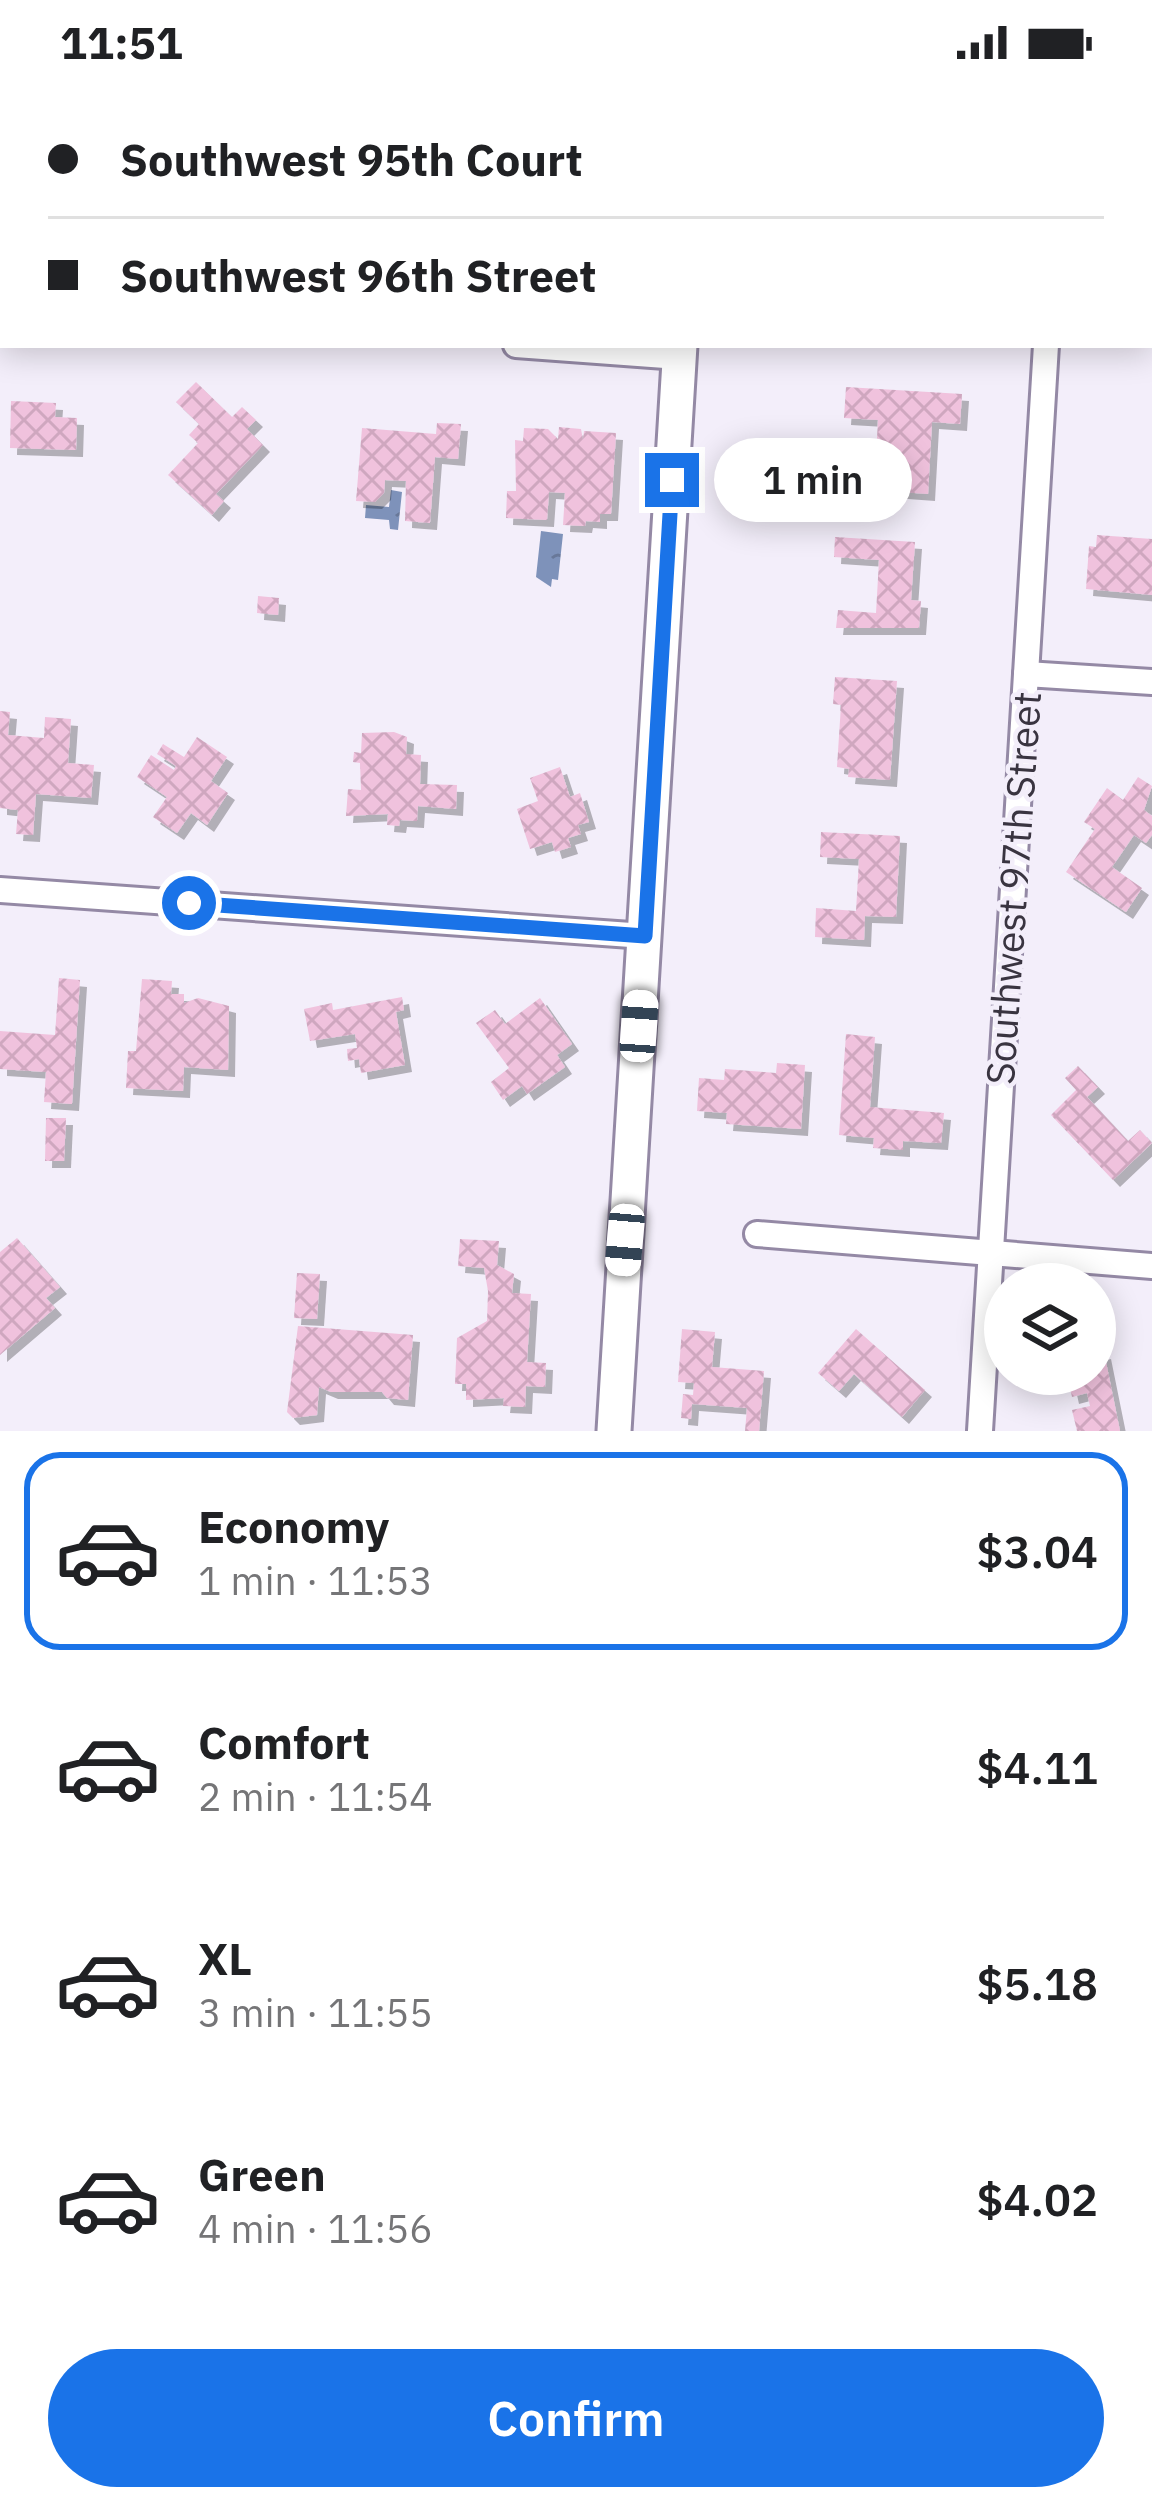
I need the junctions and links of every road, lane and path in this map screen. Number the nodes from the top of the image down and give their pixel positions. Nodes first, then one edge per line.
1 (598, 348) edge
2 (1046, 348) edge
3 (680, 351) edge
4 (1026, 674) junction
5 (1152, 682) edge
6 (0, 890) edge
7 (645, 936) junction
8 (757, 1234) dead end
9 (990, 1254) junction
10 (1152, 1266) edge
11 (614, 1431) edge
12 (980, 1431) edge

1 - 3 street
2 - 4 street, Southwest 97th Street
3 - 7 street
4 - 5 street
4 - 9 street, Southwest 97th Street
6 - 7 street
7 - 11 street
8 - 9 street
9 - 10 street
9 - 12 street, Southwest 97th Street

